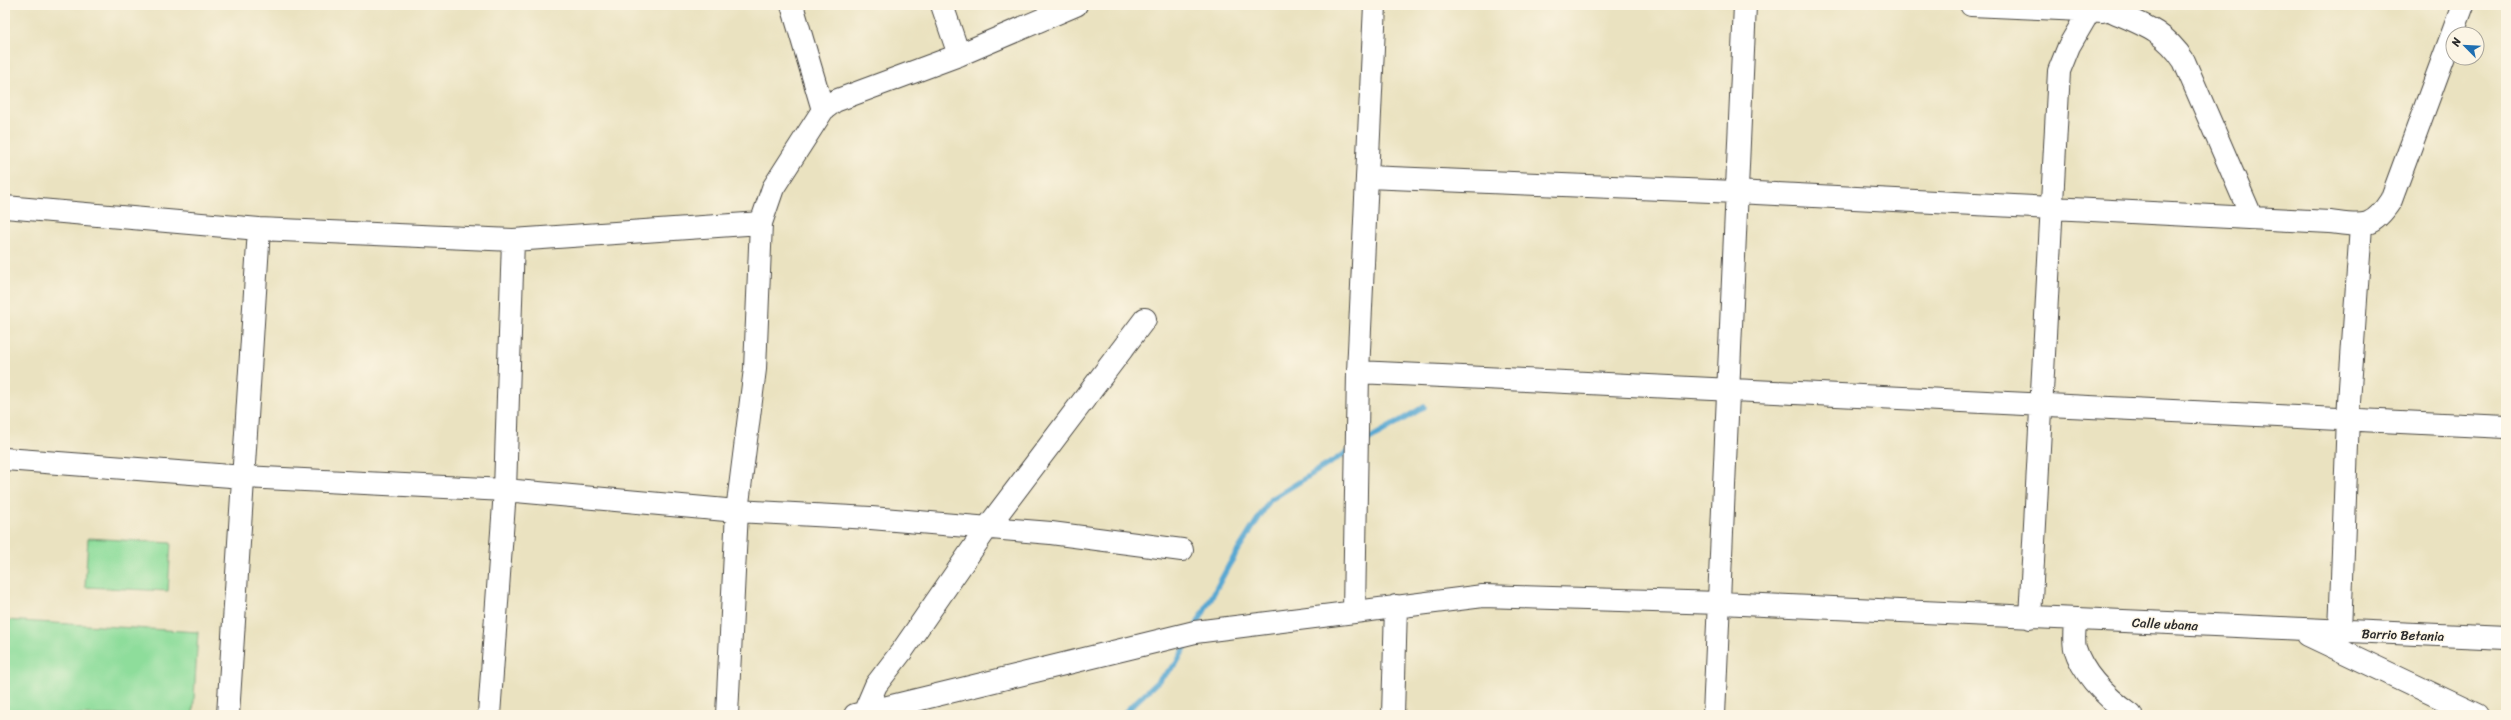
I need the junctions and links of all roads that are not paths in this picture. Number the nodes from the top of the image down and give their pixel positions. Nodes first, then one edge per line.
1 (792, 5) edge
2 (942, 5) edge
3 (1076, 5) edge
4 (1375, 5) edge
5 (1745, 5) edge
6 (1971, 5) edge
7 (2463, 5) edge
8 (2092, 8) edge
9 (2122, 9) edge
10 (959, 54) junction
11 (823, 110) junction
12 (1367, 177) junction
13 (1736, 192) junction
14 (5, 207) edge
15 (2053, 208) junction
16 (2252, 218) junction
17 (761, 223) junction
18 (2361, 226) junction
19 (259, 229) junction
20 (513, 240) junction
21 (1145, 319) dead end
22 (1358, 372) junction
23 (1728, 389) junction
24 (2041, 403) junction
25 (2348, 417) junction
26 (2506, 427) edge
27 (5, 459) edge
28 (244, 477) junction
29 (505, 490) junction
30 (737, 511) junction
31 (987, 528) junction
32 (1182, 550) dead end
33 (1720, 603) junction
34 (1396, 606) junction
35 (1354, 611) junction
36 (2030, 618) junction
37 (2075, 620) junction
38 (2300, 630) junction
39 (2340, 632) junction
40 (2506, 638) edge
41 (859, 714) edge
42 (228, 715) edge
43 (489, 715) edge
44 (727, 715) edge
45 (1393, 715) edge
46 (1714, 715) edge
47 (2131, 715) edge
48 (2477, 715) edge

1 - 11 street
2 - 10 street
3 - 10 street
4 - 12 street
5 - 13 street
6 - 8 street
7 - 18 street
8 - 9 street
8 - 15 street
9 - 16 street
10 - 11 street
11 - 17 street
12 - 13 street
12 - 22 street
13 - 15 street
13 - 23 street
14 - 19 street
15 - 16 street
15 - 24 street
16 - 18 street
17 - 20 street
17 - 30 street
18 - 25 street
19 - 20 street
19 - 28 street
20 - 29 street
21 - 31 street
22 - 23 street
22 - 35 street
23 - 24 street
23 - 33 street
24 - 25 street
24 - 36 street
25 - 26 street
25 - 39 street
27 - 28 street
28 - 29 street
28 - 42 street
29 - 30 street
29 - 43 street
30 - 31 street
30 - 44 street
31 - 32 street
31 - 41 street
33 - 34 street, Calle ubana
33 - 36 street, Calle ubana
33 - 46 street
34 - 35 street, Calle ubana
34 - 45 street
35 - 41 street, Calle ubana
36 - 37 street, Calle ubana
37 - 38 street, Calle ubana
37 - 47 street
38 - 39 street, Barrio Betania
38 - 48 street
39 - 40 street, Barrio Betania

